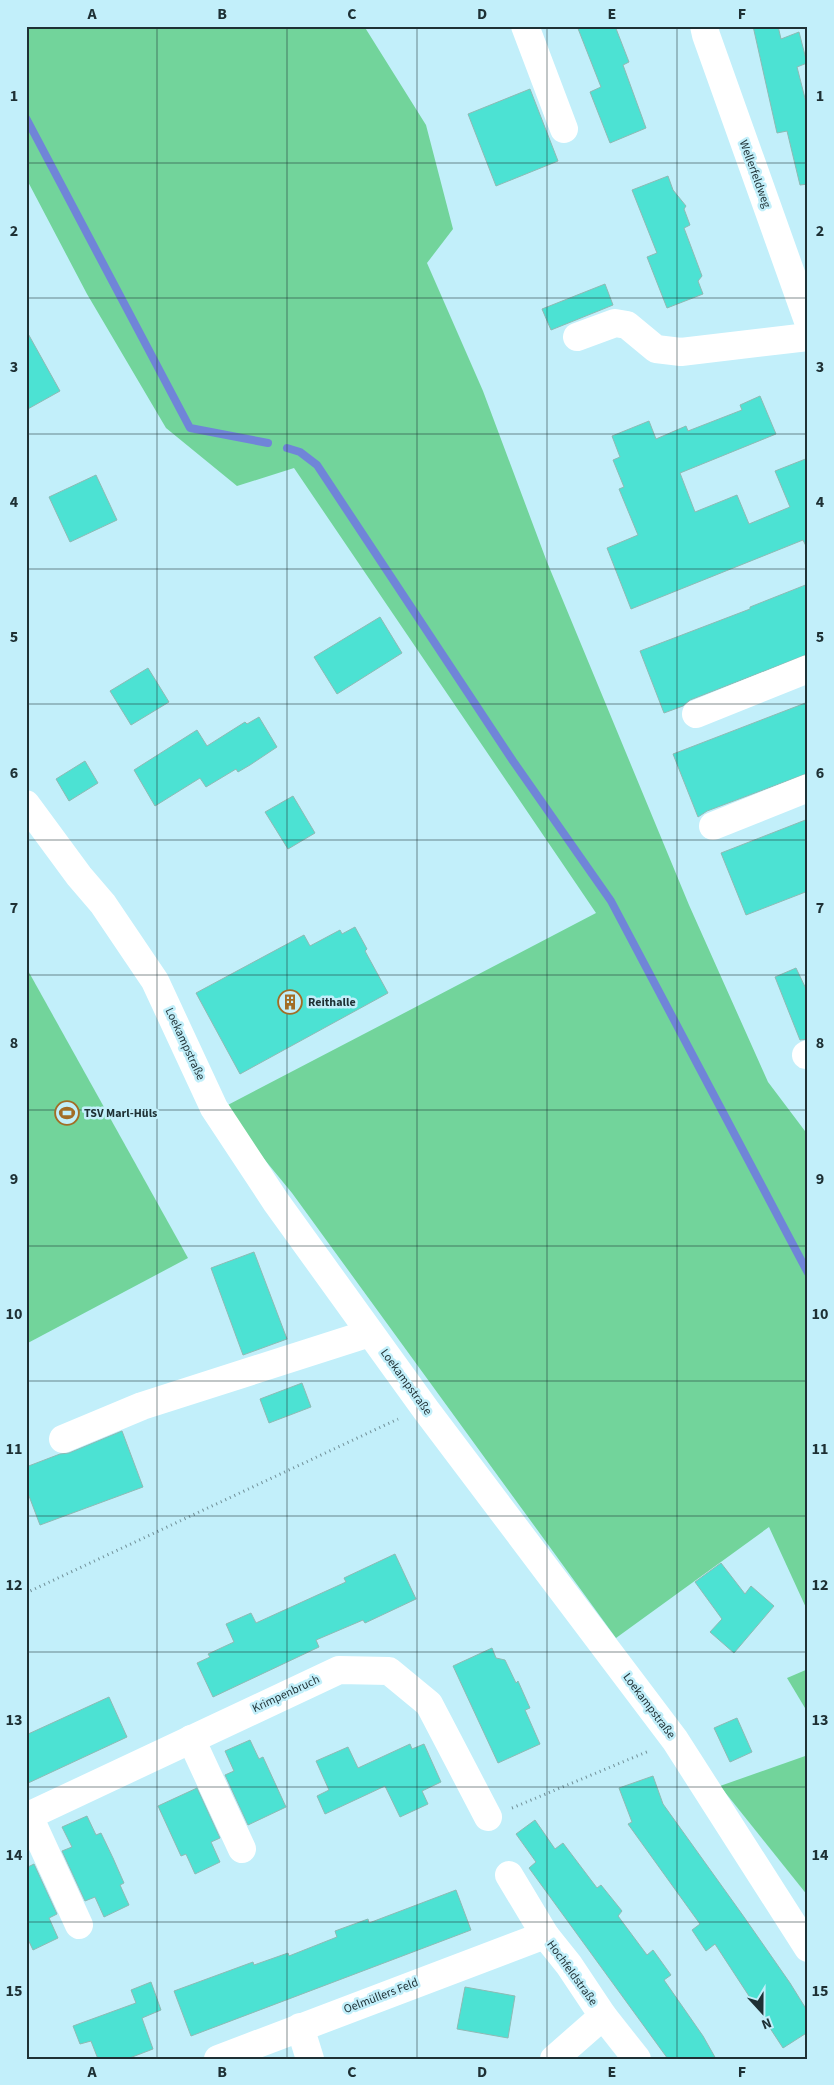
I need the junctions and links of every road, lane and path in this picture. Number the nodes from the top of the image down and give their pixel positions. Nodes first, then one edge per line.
1 (526, 26) edge
2 (704, 26) edge
3 (564, 129) dead end
4 (808, 321) edge
5 (808, 336) edge
6 (577, 337) dead end
7 (808, 669) edge
8 (696, 714) dead end
9 (808, 788) edge
10 (26, 804) edge
11 (713, 826) dead end
12 (370, 1333) junction
13 (424, 1407) junction
14 (63, 1439) dead end
15 (26, 1593) edge
16 (191, 1739) junction
17 (675, 1740) junction
18 (28, 1816) edge
19 (488, 1817) joint
20 (242, 1849) dead end
21 (509, 1875) dead end
22 (79, 1925) dead end
23 (545, 1935) junction
24 (808, 1948) edge
25 (602, 2016) junction
26 (300, 2027) junction
27 (218, 2059) edge
28 (310, 2059) edge
29 (554, 2059) edge
30 (637, 2059) edge

1 - 3 street
2 - 4 street, Wellerfeldweg
5 - 6 street
7 - 8 street
9 - 11 street
10 - 12 street, Loekampstraße
12 - 13 street, Loekampstraße
12 - 14 street
13 - 15 path
13 - 17 street, Loekampstraße
16 - 18 street, Krimpenbruch
16 - 19 street, Krimpenbruch
16 - 20 street
17 - 19 path
17 - 24 street, Loekampstraße
18 - 22 street
21 - 23 street, Hochfeldstraße
23 - 25 street, Hochfeldstraße
23 - 26 street, Oelmüllers Feld
25 - 29 street, Hochfeldstraße
25 - 30 street
26 - 27 street, Oelmüllers Feld
26 - 28 street

